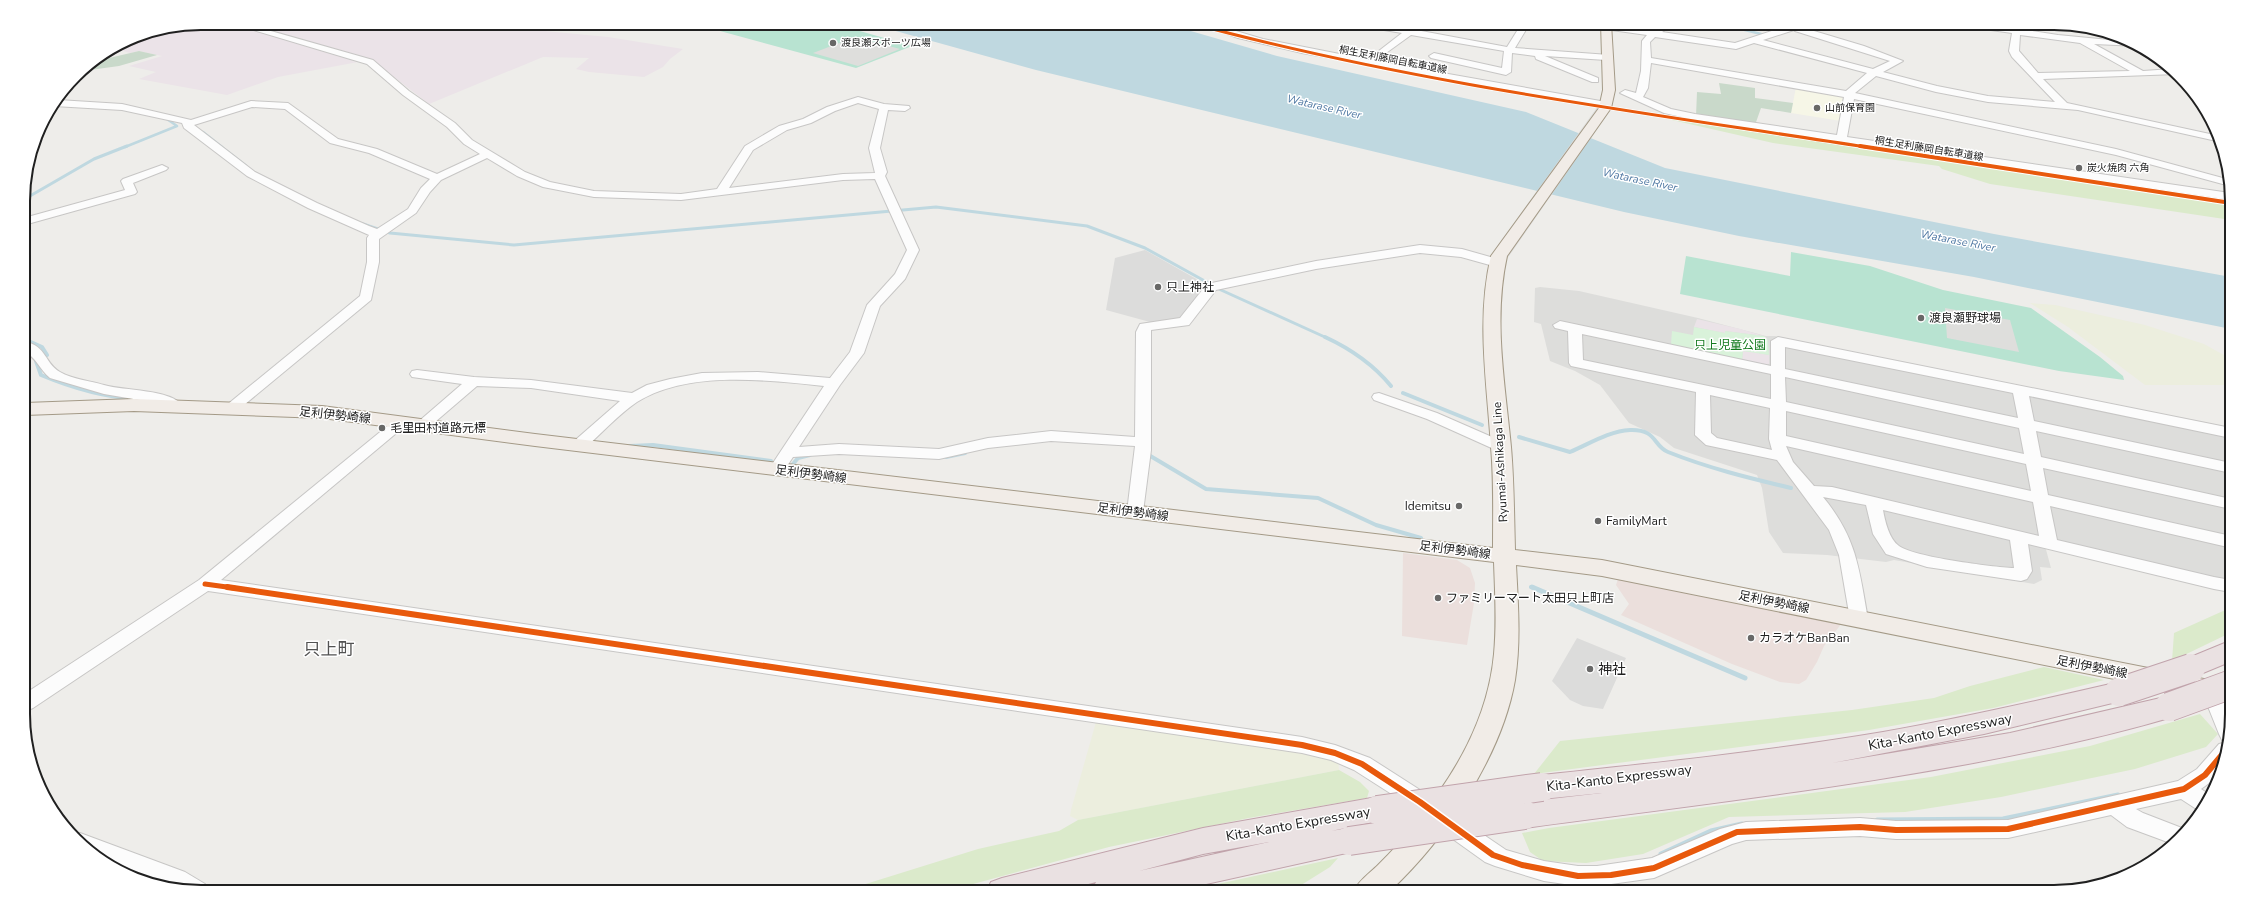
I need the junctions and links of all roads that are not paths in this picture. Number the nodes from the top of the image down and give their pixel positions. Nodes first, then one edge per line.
1 (258, 30) edge
2 (1224, 30) edge
3 (1398, 30) edge
4 (1411, 30) edge
5 (1522, 30) edge
6 (1605, 30) edge
7 (1632, 30) edge
8 (1660, 30) edge
9 (1777, 30) edge
10 (1805, 30) edge
11 (2007, 30) edge
12 (1409, 32) junction
13 (2016, 32) junction
14 (1653, 34) junction
15 (1754, 40) junction
16 (2081, 40) junction
17 (2120, 44) edge
18 (1736, 46) junction
19 (1509, 50) junction
20 (1529, 53) junction
21 (1800, 53) junction
22 (1434, 56) dead end
23 (1606, 57) junction
24 (1646, 60) junction
25 (2167, 72) edge
26 (1873, 73) junction
27 (2141, 74) junction
28 (2034, 76) junction
29 (1595, 80) dead end
30 (1496, 83) dead end
31 (1625, 93) dead end
32 (1849, 94) junction
33 (1637, 98) junction
34 (61, 103) edge
35 (2063, 105) junction
36 (1606, 106) junction
37 (884, 107) junction
38 (905, 108) dead end
39 (188, 124) junction
40 (1842, 136) dead end
41 (2213, 137) edge
42 (489, 154) junction
43 (162, 168) dead end
44 (879, 176) junction
45 (437, 178) junction
46 (2224, 181) edge
47 (721, 192) junction
48 (2225, 196) edge
49 (30, 220) edge
50 (378, 234) junction
51 (1498, 260) junction
52 (1560, 325) dead end
53 (1575, 329) junction
54 (30, 348) edge
55 (1778, 372) junction
56 (417, 374) dead end
57 (474, 381) junction
58 (834, 383) junction
59 (2020, 390) junction
60 (1703, 391) junction
61 (1379, 397) dead end
62 (633, 398) junction
63 (1778, 405) junction
64 (175, 406) junction
65 (233, 408) junction
66 (30, 409) edge
67 (401, 422) junction
68 (423, 425) junction
69 (2026, 425) junction
70 (2225, 432) edge
71 (1777, 439) junction
72 (1143, 442) junction
73 (579, 445) junction
74 (1502, 447) junction
75 (1782, 456) junction
76 (783, 461) junction
77 (2033, 461) junction
78 (2225, 467) edge
79 (1809, 491) junction
80 (2040, 498) junction
81 (1874, 502) junction
82 (2225, 503) edge
83 (1135, 512) junction
84 (2018, 536) junction
85 (2225, 540) edge
86 (2049, 543) junction
87 (1505, 556) junction
88 (2225, 583) edge
89 (205, 584) junction
90 (1859, 619) junction
91 (2225, 653) edge
92 (2221, 687) edge
93 (30, 700) edge
94 (2225, 710) edge
95 (2219, 758) edge
96 (2184, 789) junction
97 (2201, 801) edge
98 (2115, 806) junction
99 (1439, 816) junction
100 (2175, 835) edge
101 (95, 849) edge
102 (186, 885) edge
103 (1030, 885) edge
104 (1138, 885) edge
105 (1376, 885) edge

1 - 42 street
2 - 36 street
3 - 12 street
4 - 12 street
5 - 19 street
6 - 23 main road, Ryumai-Ashikaga Line
7 - 14 street
8 - 14 street
9 - 15 street
10 - 26 street
11 - 13 street
12 - 19 street
12 - 30 street
13 - 16 street
13 - 28 street
14 - 18 street
14 - 24 street
15 - 18 street
15 - 21 street
16 - 17 street
16 - 27 street
18 - 21 street
19 - 20 street
19 - 22 street
20 - 23 street
20 - 29 street
21 - 26 street
23 - 36 main road, Ryumai-Ashikaga Line
24 - 32 street
24 - 33 street
25 - 27 street
26 - 32 street
26 - 35 street
27 - 28 street
28 - 35 street
31 - 33 street
32 - 40 street
32 - 46 street
33 - 48 street
34 - 39 street
35 - 41 street
36 - 51 main road, Ryumai-Ashikaga Line
37 - 38 street
37 - 44 street
37 - 47 street
39 - 45 street
39 - 50 street
42 - 45 street
42 - 47 street
43 - 49 street
44 - 47 street
44 - 58 street
45 - 50 street
50 - 65 street
51 - 72 street
51 - 74 main road, Ryumai-Ashikaga Line
52 - 53 street
53 - 55 street
53 - 60 street
54 - 64 street
55 - 59 street
55 - 63 street
55 - 69 street
56 - 57 street
57 - 62 street
57 - 68 street
58 - 62 street
58 - 76 street
59 - 69 street
59 - 70 street
60 - 63 street
60 - 75 street
61 - 74 street
62 - 73 street
63 - 71 street
63 - 77 street
64 - 65 main road, 足利伊勢崎線
64 - 66 main road, 足利伊勢崎線
65 - 67 main road, 足利伊勢崎線
67 - 68 main road, 足利伊勢崎線
67 - 89 street
68 - 73 main road, 足利伊勢崎線
69 - 77 street
69 - 78 street
71 - 75 street
71 - 80 street
72 - 76 street
72 - 83 street
73 - 76 main road, 足利伊勢崎線
74 - 87 main road, Ryumai-Ashikaga Line
75 - 79 street
76 - 83 main road, 足利伊勢崎線
77 - 80 street
77 - 82 street
79 - 81 street
79 - 90 street
80 - 85 street
80 - 86 street
81 - 84 street
81 - 84 street
83 - 87 main road, 足利伊勢崎線
84 - 86 street
86 - 88 street
87 - 90 main road, 足利伊勢崎線
87 - 99 main road, Ryumai-Ashikaga Line
89 - 93 street
89 - 99 street
90 - 92 main road, 足利伊勢崎線
91 - 103 highway, Kita-Kanto Expressway, bridge
92 - 94 street
92 - 104 highway, Kita-Kanto Expressway, bridge
95 - 96 street
96 - 97 street
96 - 98 street
98 - 99 street
98 - 100 street
99 - 105 main road, Ryumai-Ashikaga Line
101 - 102 street

